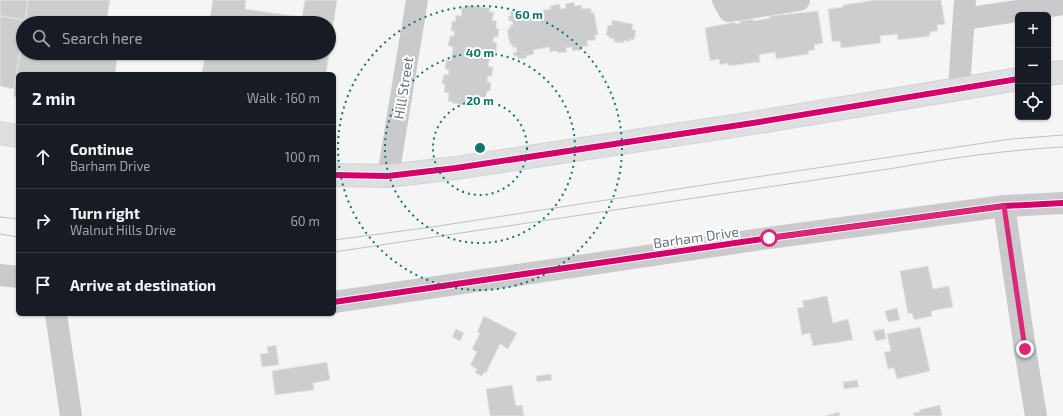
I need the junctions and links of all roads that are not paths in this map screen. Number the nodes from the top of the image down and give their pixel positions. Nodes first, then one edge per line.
1 (417, 0) edge
2 (723, 0) edge
3 (799, 0) edge
4 (1063, 4) edge
5 (964, 9) edge
6 (1063, 72) edge
7 (1051, 74) edge
8 (1015, 79) edge
9 (959, 88) junction
10 (0, 133) edge
11 (16, 136) edge
12 (336, 176) edge
13 (388, 176) junction
14 (1063, 203) edge
15 (1004, 206) junction
16 (0, 275) edge
17 (16, 277) edge
18 (336, 302) edge
19 (56, 316) edge
20 (71, 416) edge
21 (1036, 416) edge

1 - 13 street, Hill Street
2 - 3 street
4 - 5 street
5 - 9 street
6 - 7 main road
8 - 9 main road
9 - 13 main road
10 - 11 main road
12 - 13 main road
14 - 15 street, Barham Drive
15 - 18 street, Barham Drive
15 - 21 street
16 - 17 street
19 - 20 street

